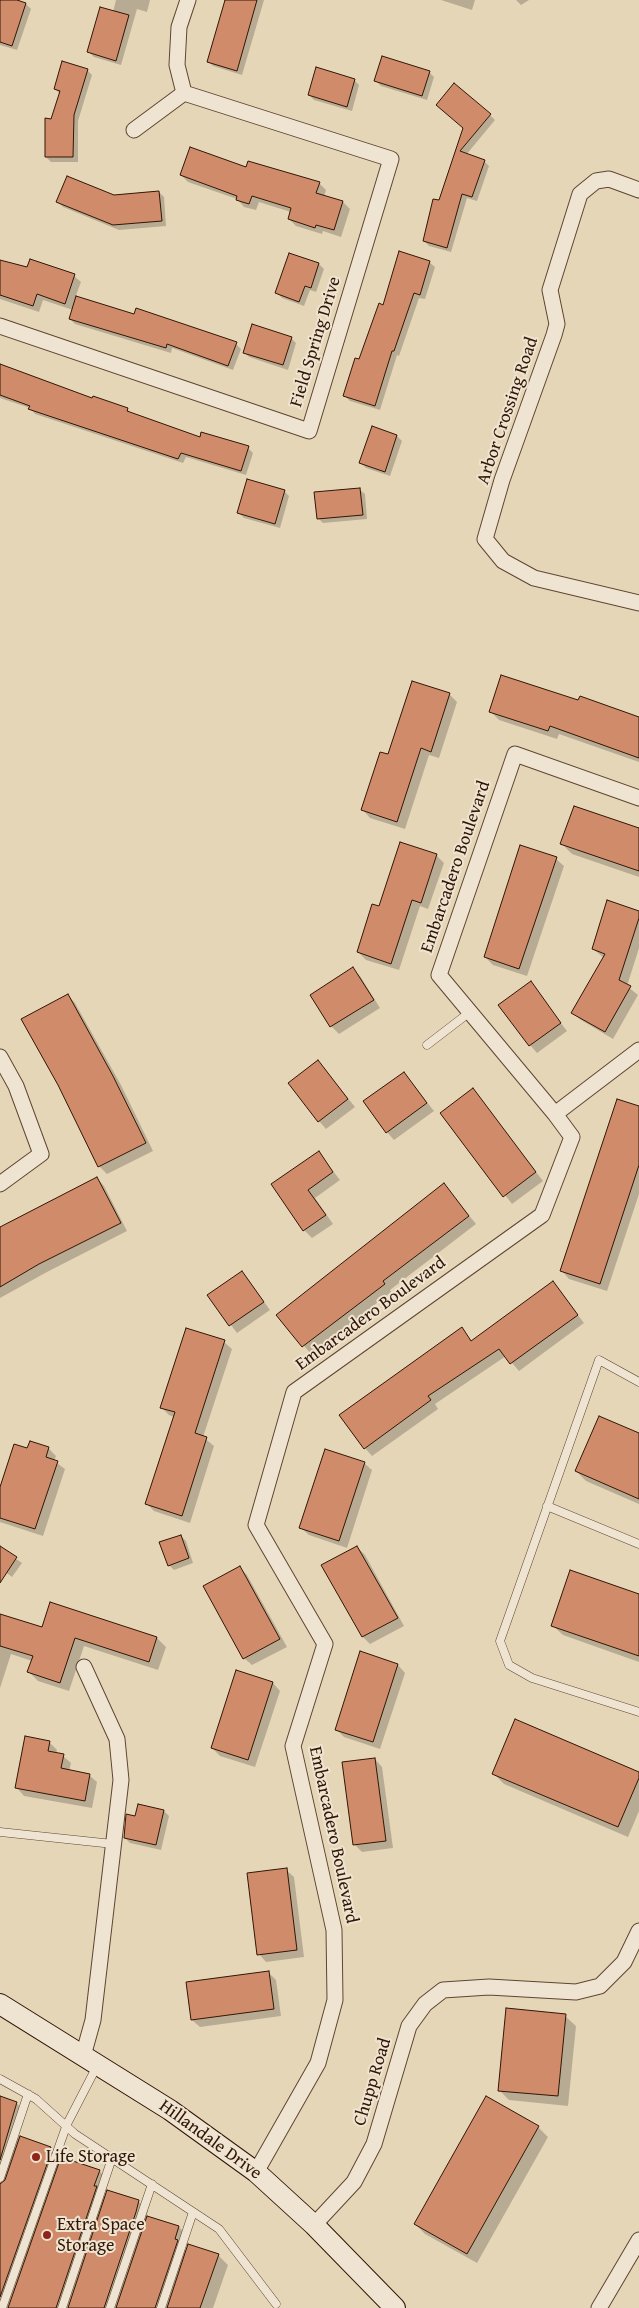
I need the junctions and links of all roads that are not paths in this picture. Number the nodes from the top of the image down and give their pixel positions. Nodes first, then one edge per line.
1 (188, 0) edge
2 (184, 93) junction
3 (134, 130) dead end
4 (639, 190) edge
5 (0, 326) edge
6 (639, 603) edge
7 (639, 798) edge
8 (470, 1012) junction
9 (427, 1045) dead end
10 (639, 1050) edge
11 (0, 1057) edge
12 (555, 1114) junction
13 (0, 1184) edge
14 (639, 1382) edge
15 (547, 1506) junction
16 (639, 1544) edge
17 (84, 1667) dead end
18 (639, 1712) edge
19 (0, 1832) edge
20 (114, 1844) junction
21 (639, 1931) edge
22 (0, 2004) edge
23 (91, 2060) junction
24 (0, 2079) edge
25 (28, 2094) junction
26 (67, 2124) junction
27 (112, 2158) junction
28 (256, 2172) junction
29 (0, 2178) edge
30 (152, 2184) junction
31 (193, 2212) junction
32 (314, 2225) junction
33 (639, 2240) edge
34 (276, 2304) dead end
35 (2, 2308) edge
36 (62, 2308) edge
37 (110, 2308) edge
38 (161, 2308) edge
39 (395, 2308) edge
40 (599, 2308) edge

1 - 2 street
2 - 3 street
2 - 5 street, Field Spring Drive
4 - 6 street, Arbor Crossing Road
7 - 8 street, Embarcadero Boulevard
8 - 9 lane
8 - 12 street, Embarcadero Boulevard
10 - 12 street
11 - 13 street
12 - 28 street, Embarcadero Boulevard
14 - 15 lane
15 - 16 lane
15 - 18 lane
17 - 20 street
19 - 20 lane
20 - 23 street
21 - 32 street, Chupp Road
22 - 23 main road, Hillandale Drive
23 - 26 lane
23 - 28 main road, Hillandale Drive
24 - 25 lane
25 - 26 lane
25 - 29 lane
26 - 27 lane
26 - 35 lane
27 - 30 lane
27 - 36 lane
28 - 32 main road, Hillandale Drive
30 - 31 lane
30 - 37 lane
31 - 34 lane
31 - 38 lane
32 - 39 main road, Hillandale Drive
33 - 40 street

